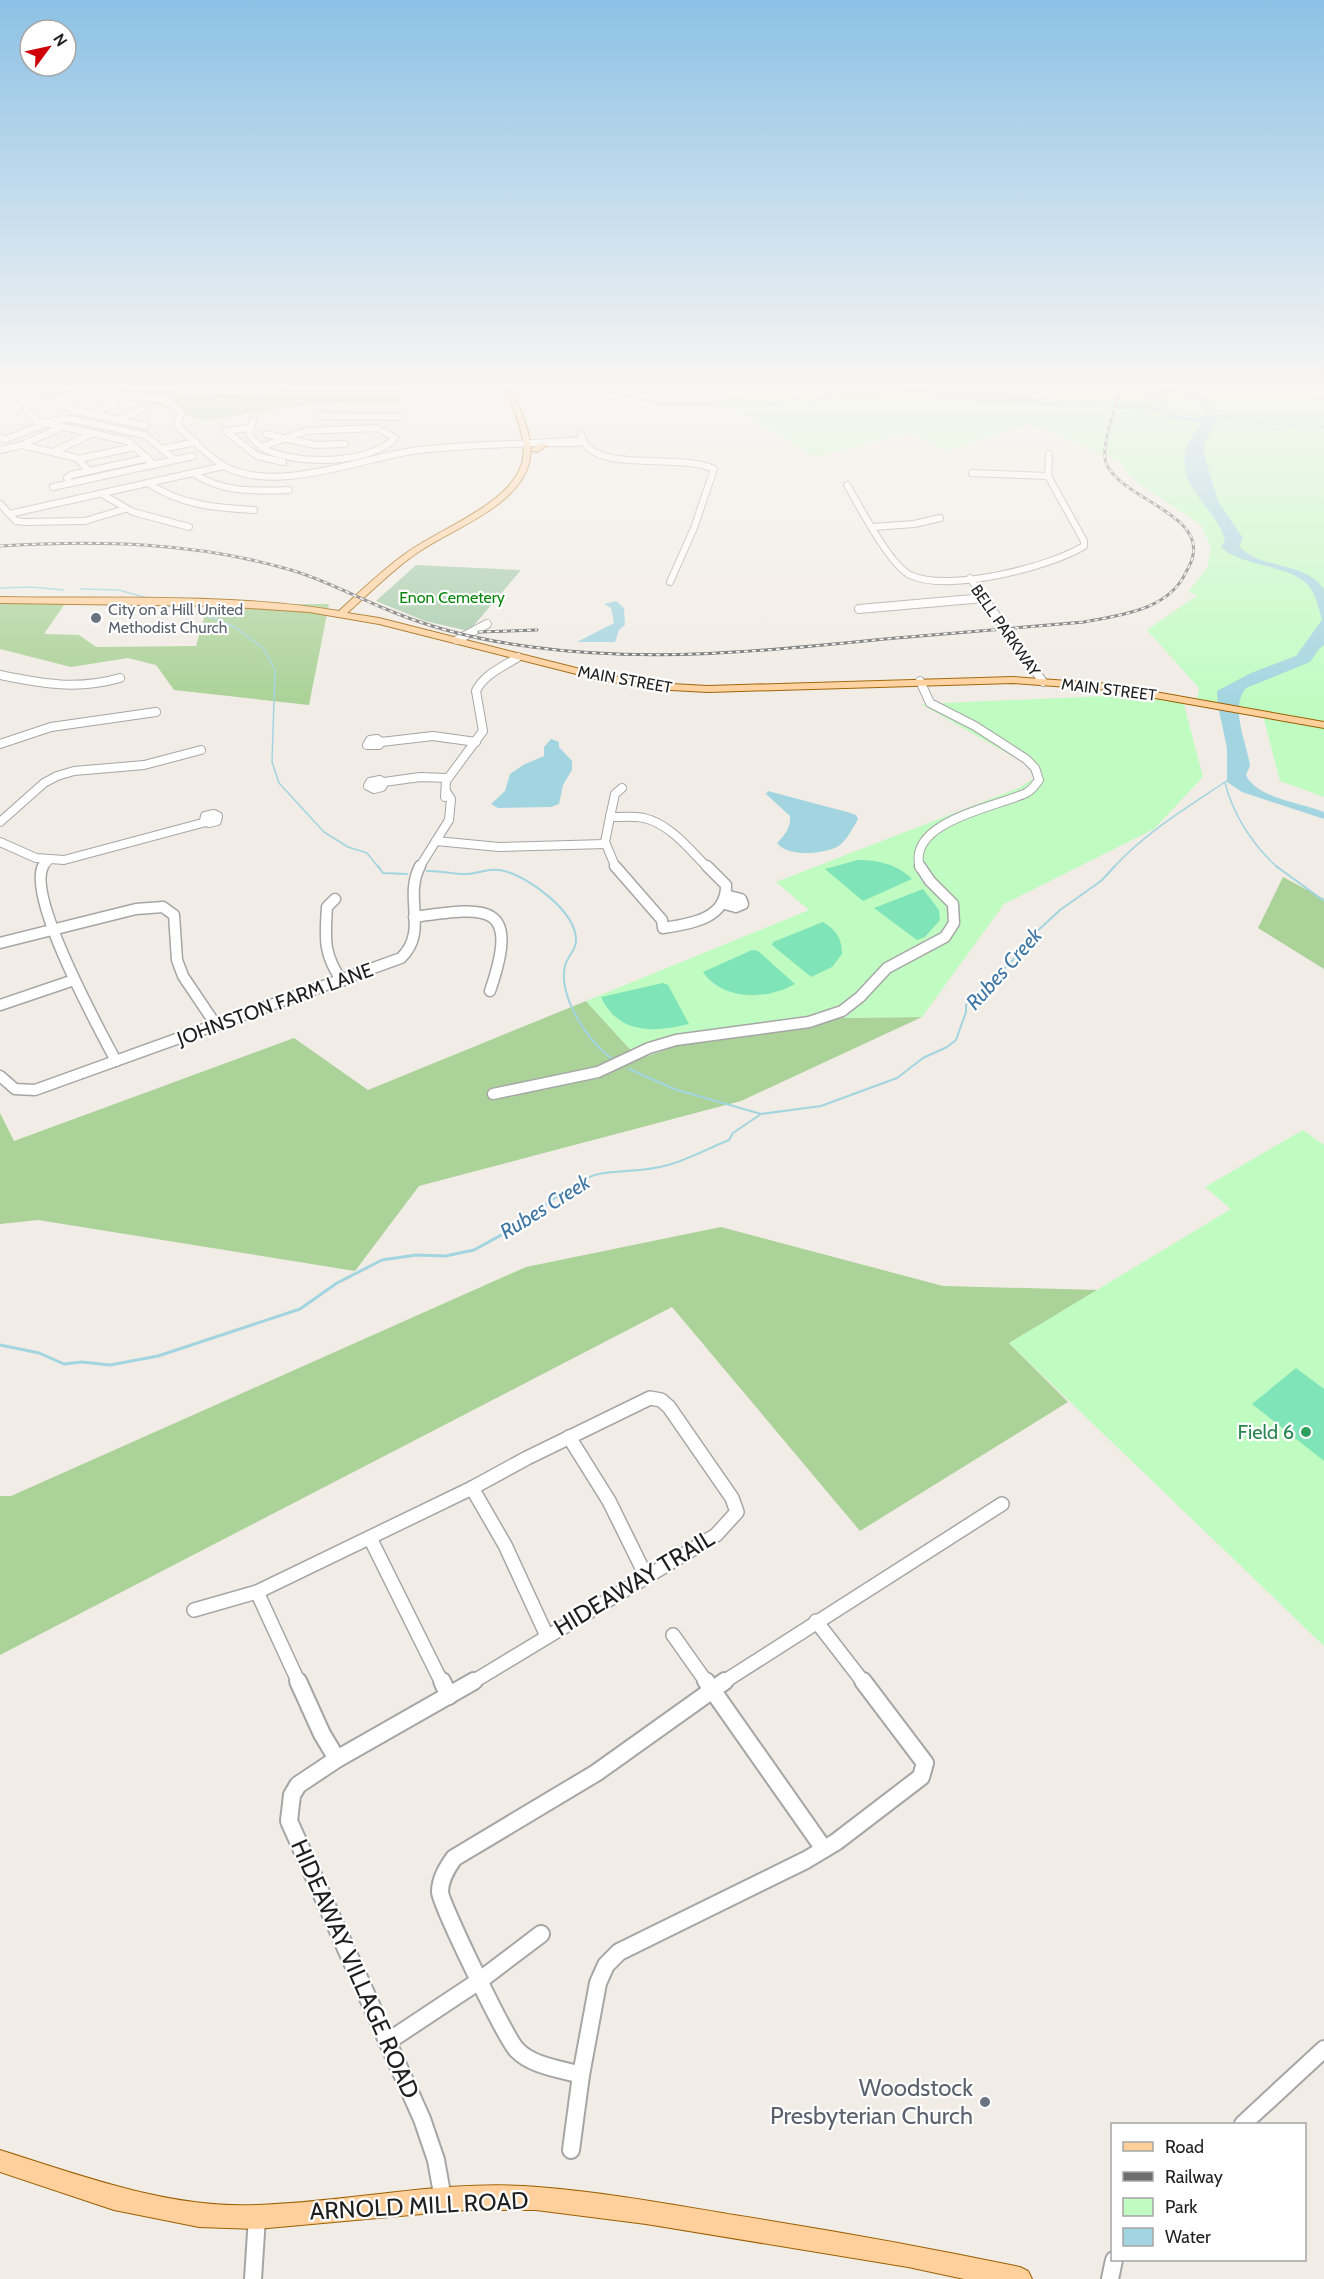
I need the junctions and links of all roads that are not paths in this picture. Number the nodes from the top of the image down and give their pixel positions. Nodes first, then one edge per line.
1 (121, 489) edge
2 (158, 489) edge
3 (276, 489) edge
4 (515, 489) edge
5 (707, 489) edge
6 (849, 489) edge
7 (1055, 489) edge
8 (289, 490) dead end
9 (102, 494) junction
10 (0, 504) edge
11 (125, 509) junction
12 (254, 510) dead end
13 (9, 514) junction
14 (940, 518) dead end
15 (189, 527) dead end
16 (873, 527) junction
17 (970, 578) junction
18 (670, 582) dead end
19 (984, 598) junction
20 (0, 600) edge
21 (859, 609) dead end
22 (346, 614) junction
23 (487, 624) dead end
24 (457, 640) junction
25 (507, 654) junction
26 (518, 657) junction
27 (490, 674) junction
28 (0, 675) edge
29 (120, 678) dead end
30 (920, 681) junction
31 (1043, 682) junction
32 (156, 712) dead end
33 (1324, 725) edge
34 (1, 742) edge
35 (381, 742) dead end
36 (476, 742) junction
37 (201, 750) dead end
38 (448, 778) junction
39 (384, 782) dead end
40 (622, 788) dead end
41 (610, 817) junction
42 (0, 822) edge
43 (206, 822) dead end
44 (436, 841) junction
45 (0, 842) edge
46 (605, 844) junction
47 (49, 860) junction
48 (335, 898) dead end
49 (414, 917) junction
50 (54, 929) junction
51 (0, 943) edge
52 (74, 980) junction
53 (342, 981) junction
54 (490, 991) dead end
55 (0, 1005) edge
56 (216, 1025) junction
57 (116, 1061) junction
58 (0, 1076) edge
59 (493, 1094) dead end
60 (569, 1437) junction
61 (472, 1488) junction
62 (1002, 1504) dead end
63 (370, 1538) junction
64 (646, 1576) junction
65 (257, 1592) junction
66 (194, 1610) dead end
67 (816, 1621) junction
68 (673, 1635) dead end
69 (547, 1636) junction
70 (711, 1690) junction
71 (449, 1696) junction
72 (337, 1759) junction
73 (824, 1849) junction
74 (542, 1934) dead end
75 (479, 1981) junction
76 (387, 2042) junction
77 (1324, 2049) edge
78 (581, 2074) junction
79 (1244, 2123) edge
80 (571, 2150) dead end
81 (0, 2162) edge
82 (443, 2200) junction
83 (257, 2217) junction
84 (1114, 2261) edge
85 (253, 2279) edge
86 (1020, 2279) edge
87 (1110, 2279) edge

1 - 9 street
2 - 12 street
3 - 8 street
4 - 22 main road
5 - 18 street
6 - 16 street
7 - 17 street
9 - 11 street
9 - 13 street
10 - 13 street
11 - 13 street
11 - 15 street
14 - 16 street
16 - 17 street
17 - 19 street, BELL PARKWAY
19 - 21 street
19 - 31 street, BELL PARKWAY
20 - 22 main road, MAIN STREET
22 - 24 main road, MAIN STREET
23 - 24 street
24 - 25 main road, MAIN STREET
25 - 26 main road, MAIN STREET
25 - 27 street, JOHNSTON FARM LANE
26 - 27 street
26 - 30 main road, MAIN STREET
27 - 36 street, JOHNSTON FARM LANE
28 - 29 street
30 - 31 main road, MAIN STREET
30 - 59 street
31 - 33 main road, MAIN STREET
32 - 34 street
35 - 36 street
36 - 38 street, JOHNSTON FARM LANE
37 - 42 street
38 - 39 street
38 - 44 street, JOHNSTON FARM LANE
40 - 41 street
41 - 46 street
41 - 46 street
43 - 47 street
44 - 46 street
44 - 49 street, JOHNSTON FARM LANE
45 - 47 street
47 - 50 street
48 - 53 street
49 - 53 street, JOHNSTON FARM LANE
49 - 54 street
50 - 51 street
50 - 52 street
50 - 56 street
52 - 55 street
52 - 57 street
53 - 56 street, JOHNSTON FARM LANE
56 - 57 street, JOHNSTON FARM LANE
57 - 58 street, JOHNSTON FARM LANE
60 - 61 street, HIDEAWAY TRAIL
60 - 64 street
60 - 64 street, HIDEAWAY TRAIL
61 - 63 street, HIDEAWAY TRAIL
61 - 69 street
62 - 67 street
63 - 65 street, HIDEAWAY TRAIL
63 - 71 street
64 - 69 street, HIDEAWAY TRAIL
65 - 66 street, HIDEAWAY TRAIL
65 - 72 street
67 - 70 street
67 - 73 street
68 - 70 street
69 - 71 street, HIDEAWAY TRAIL
70 - 73 street
70 - 75 street
71 - 72 street, HIDEAWAY TRAIL
72 - 76 street, HIDEAWAY VILLAGE ROAD
73 - 78 street
74 - 75 street
75 - 76 street
75 - 78 street
76 - 82 street, HIDEAWAY VILLAGE ROAD
77 - 79 street
78 - 80 street
81 - 83 main road, ARNOLD MILL ROAD
82 - 83 main road, ARNOLD MILL ROAD
82 - 86 main road, ARNOLD MILL ROAD
83 - 85 street
84 - 87 street

